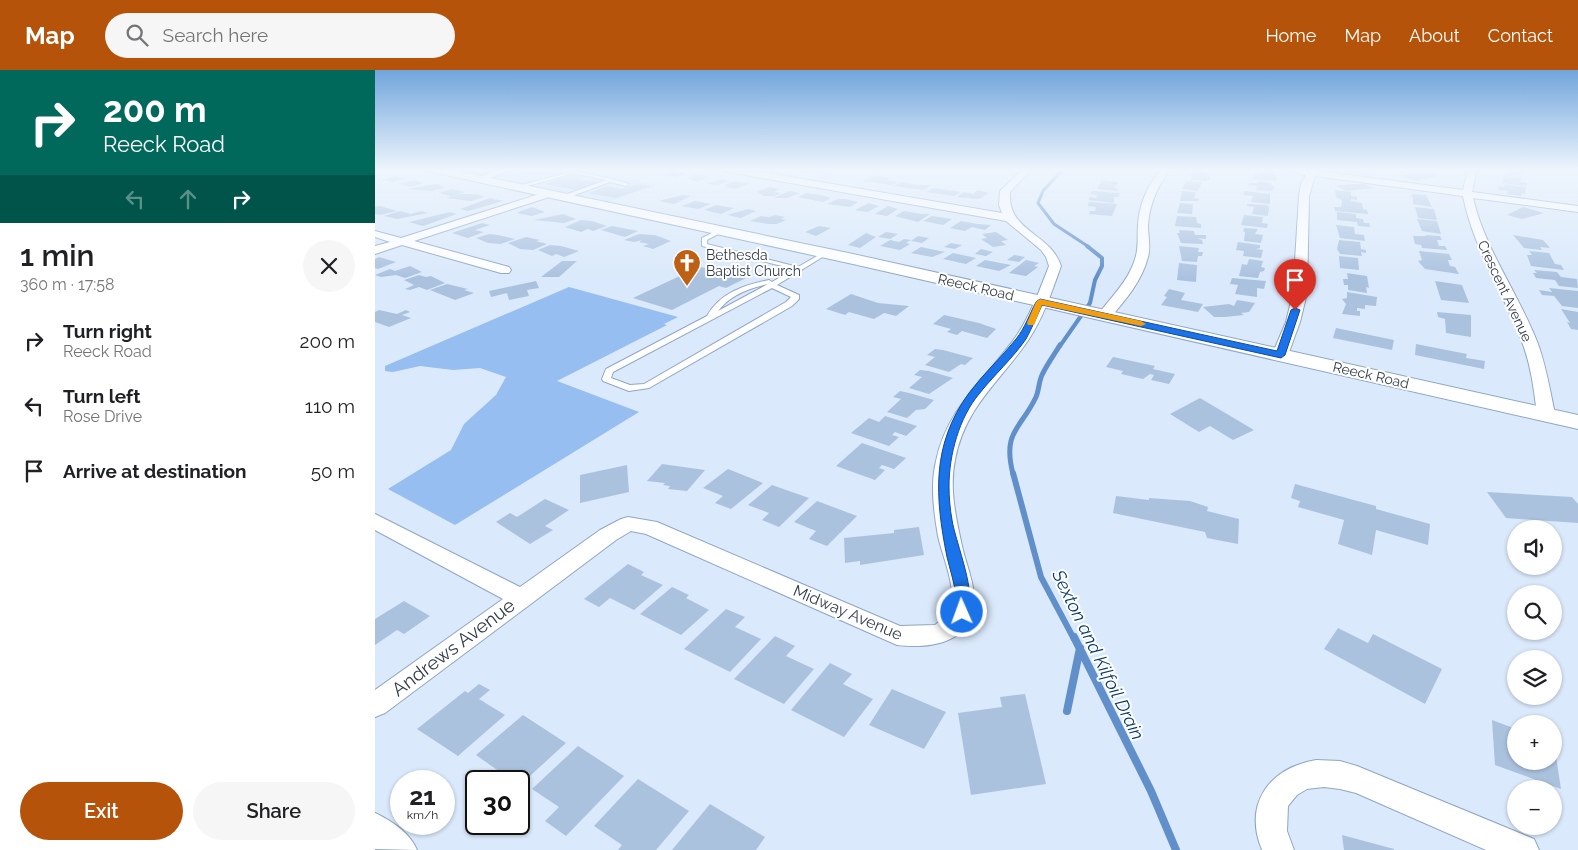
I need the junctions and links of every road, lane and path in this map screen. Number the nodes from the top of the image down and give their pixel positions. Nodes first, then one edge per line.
1 (513, 205) edge
2 (603, 205) edge
3 (937, 205) edge
4 (1005, 205) edge
5 (1146, 205) edge
6 (1304, 205) edge
7 (1470, 205) edge
8 (1553, 205) edge
9 (1578, 209) edge
10 (1010, 218) junction
11 (720, 231) junction
12 (375, 234) edge
13 (402, 241) junction
14 (375, 250) edge
15 (826, 254) junction
16 (800, 268) junction
17 (505, 270) dead end
18 (782, 279) junction
19 (772, 285) junction
20 (1040, 302) junction
21 (1101, 315) junction
22 (711, 316) junction
23 (1281, 355) junction
24 (1546, 414) junction
25 (1578, 422) edge
26 (375, 521) edge
27 (521, 598) junction
28 (375, 705) edge
29 (375, 829) edge
30 (401, 850) edge
31 (1278, 850) edge
32 (1523, 850) edge

1 - 13 street
2 - 11 street, Reeck Road
3 - 10 street
4 - 10 street
5 - 21 street
6 - 23 street
7 - 24 street, Crescent Avenue
8 - 9 street
10 - 20 street, Midway Avenue
11 - 15 street, Reeck Road
11 - 16 lane
12 - 13 street
13 - 14 street
13 - 17 street
15 - 16 lane
15 - 20 street, Reeck Road
16 - 18 lane
18 - 19 lane
18 - 22 lane
19 - 22 lane
19 - 22 lane
20 - 21 street, Reeck Road
20 - 27 street, Midway Avenue
21 - 23 street, Reeck Road
23 - 24 street, Reeck Road
24 - 25 street, Reeck Road
26 - 27 street, Andrews Avenue
27 - 28 street, Andrews Avenue
29 - 30 street
31 - 32 street

